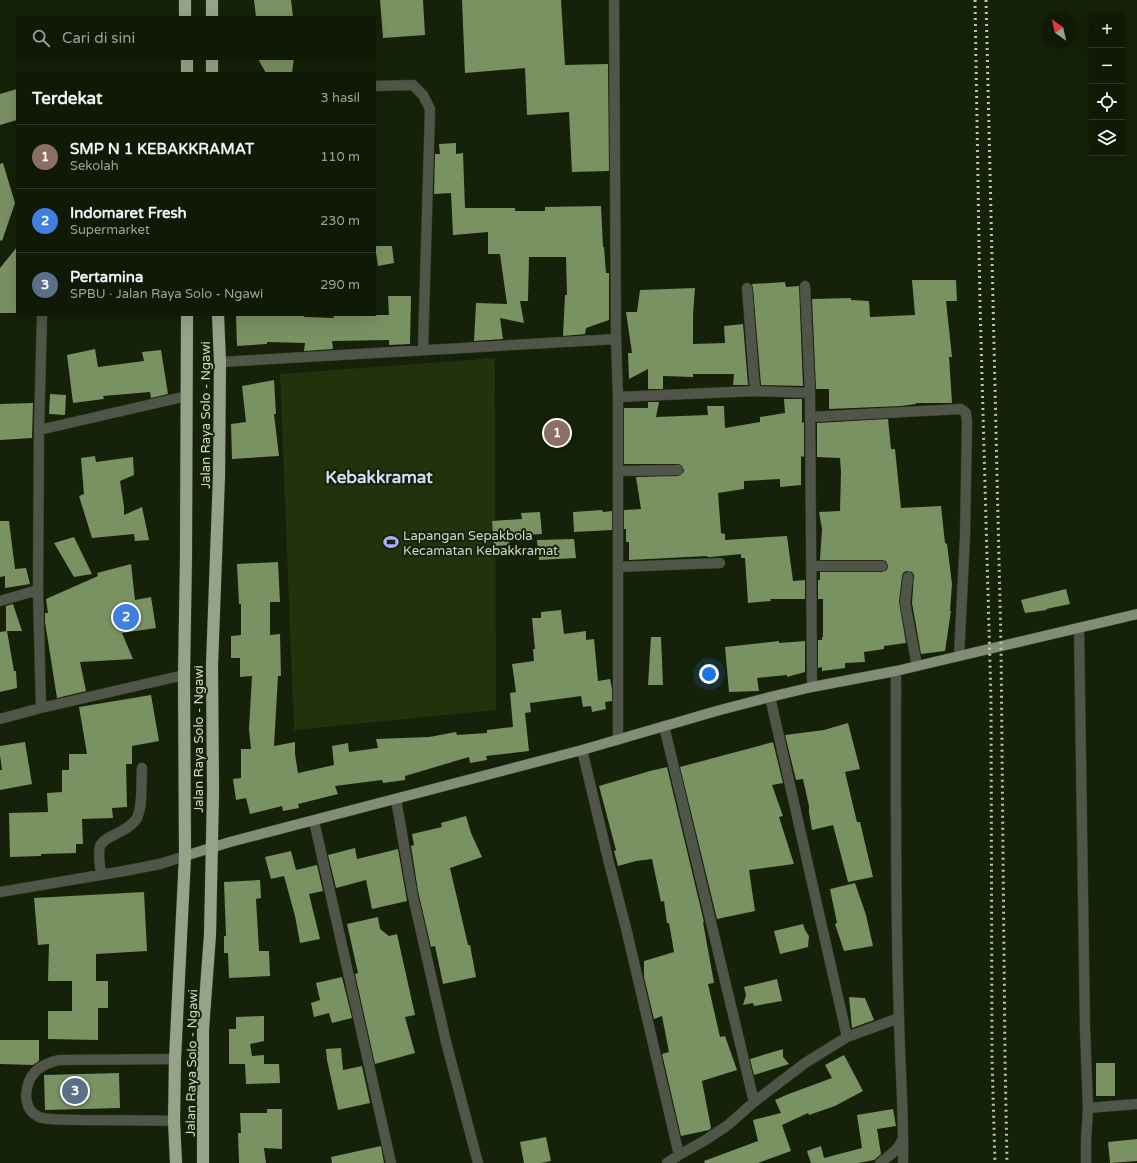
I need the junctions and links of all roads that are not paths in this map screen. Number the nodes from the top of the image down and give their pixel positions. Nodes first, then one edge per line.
1 (185, 0) edge
2 (212, 0) edge
3 (614, 0) edge
4 (185, 16) edge
5 (212, 16) edge
6 (187, 60) edge
7 (212, 60) edge
8 (187, 72) edge
9 (212, 72) edge
10 (376, 86) edge
11 (805, 286) dead end
12 (746, 288) dead end
13 (42, 316) edge
14 (187, 316) edge
15 (218, 316) edge
16 (616, 339) junction
17 (422, 350) junction
18 (220, 362) junction
19 (755, 391) junction
20 (810, 393) junction
21 (188, 396) junction
22 (618, 397) junction
23 (810, 417) junction
24 (39, 430) junction
25 (678, 470) dead end
26 (618, 471) junction
27 (720, 563) dead end
28 (812, 566) junction
29 (882, 566) dead end
30 (618, 567) junction
31 (908, 577) dead end
32 (38, 590) junction
33 (0, 601) edge
34 (1136, 613) edge
35 (1079, 628) junction
36 (959, 656) junction
37 (917, 666) junction
38 (896, 671) junction
39 (184, 675) junction
40 (812, 687) junction
41 (770, 697) junction
42 (41, 708) junction
43 (0, 719) edge
44 (664, 726) junction
45 (618, 740) junction
46 (582, 750) junction
47 (142, 768) dead end
48 (396, 799) junction
49 (314, 821) junction
50 (212, 847) junction
51 (185, 856) junction
52 (101, 874) junction
53 (0, 892) edge
54 (899, 1018) junction
55 (847, 1037) junction
56 (175, 1059) junction
57 (754, 1102) junction
58 (1137, 1104) edge
59 (1088, 1108) junction
60 (174, 1121) junction
61 (904, 1138) junction
62 (679, 1155) junction
63 (176, 1163) edge
64 (203, 1163) edge
65 (391, 1163) edge
66 (478, 1163) edge
67 (667, 1163) edge
68 (880, 1163) edge
69 (904, 1163) edge
70 (1086, 1163) edge

1 - 4 highway
2 - 5 highway
3 - 16 street
6 - 8 highway
7 - 9 highway
10 - 17 street
11 - 20 street
12 - 19 street
13 - 24 street
14 - 21 highway, Jalan Raya Solo - Ngawi
15 - 18 highway, Jalan Raya Solo - Ngawi
16 - 17 street
16 - 22 street
17 - 18 street
18 - 50 highway, Jalan Raya Solo - Ngawi
19 - 20 street
19 - 22 street
20 - 23 street
21 - 24 street
21 - 39 highway, Jalan Raya Solo - Ngawi
22 - 26 street
23 - 28 street
23 - 36 street
24 - 32 street
25 - 26 street
26 - 30 street
27 - 30 street
28 - 29 street
28 - 40 street
30 - 45 street
31 - 37 street
32 - 33 street
32 - 42 street
34 - 35 main road
35 - 36 main road
35 - 59 street
36 - 37 main road
37 - 38 main road
38 - 40 main road
38 - 54 street
39 - 42 street
39 - 51 highway, Jalan Raya Solo - Ngawi
40 - 41 main road
41 - 44 main road
41 - 55 street
42 - 43 street
44 - 45 main road
44 - 57 street
45 - 46 main road
46 - 48 main road
46 - 62 street
47 - 52 street
48 - 49 main road
48 - 66 street
49 - 50 main road
49 - 65 street
50 - 51 main road
50 - 64 highway, Jalan Raya Solo - Ngawi
51 - 52 street
51 - 56 highway, Jalan Raya Solo - Ngawi
52 - 53 street
54 - 55 street
54 - 61 street
55 - 57 street
56 - 60 highway, Jalan Raya Solo - Ngawi
56 - 60 street
57 - 62 street
58 - 59 street
59 - 70 street
60 - 63 highway, Jalan Raya Solo - Ngawi
61 - 68 street
61 - 69 street
62 - 67 street

